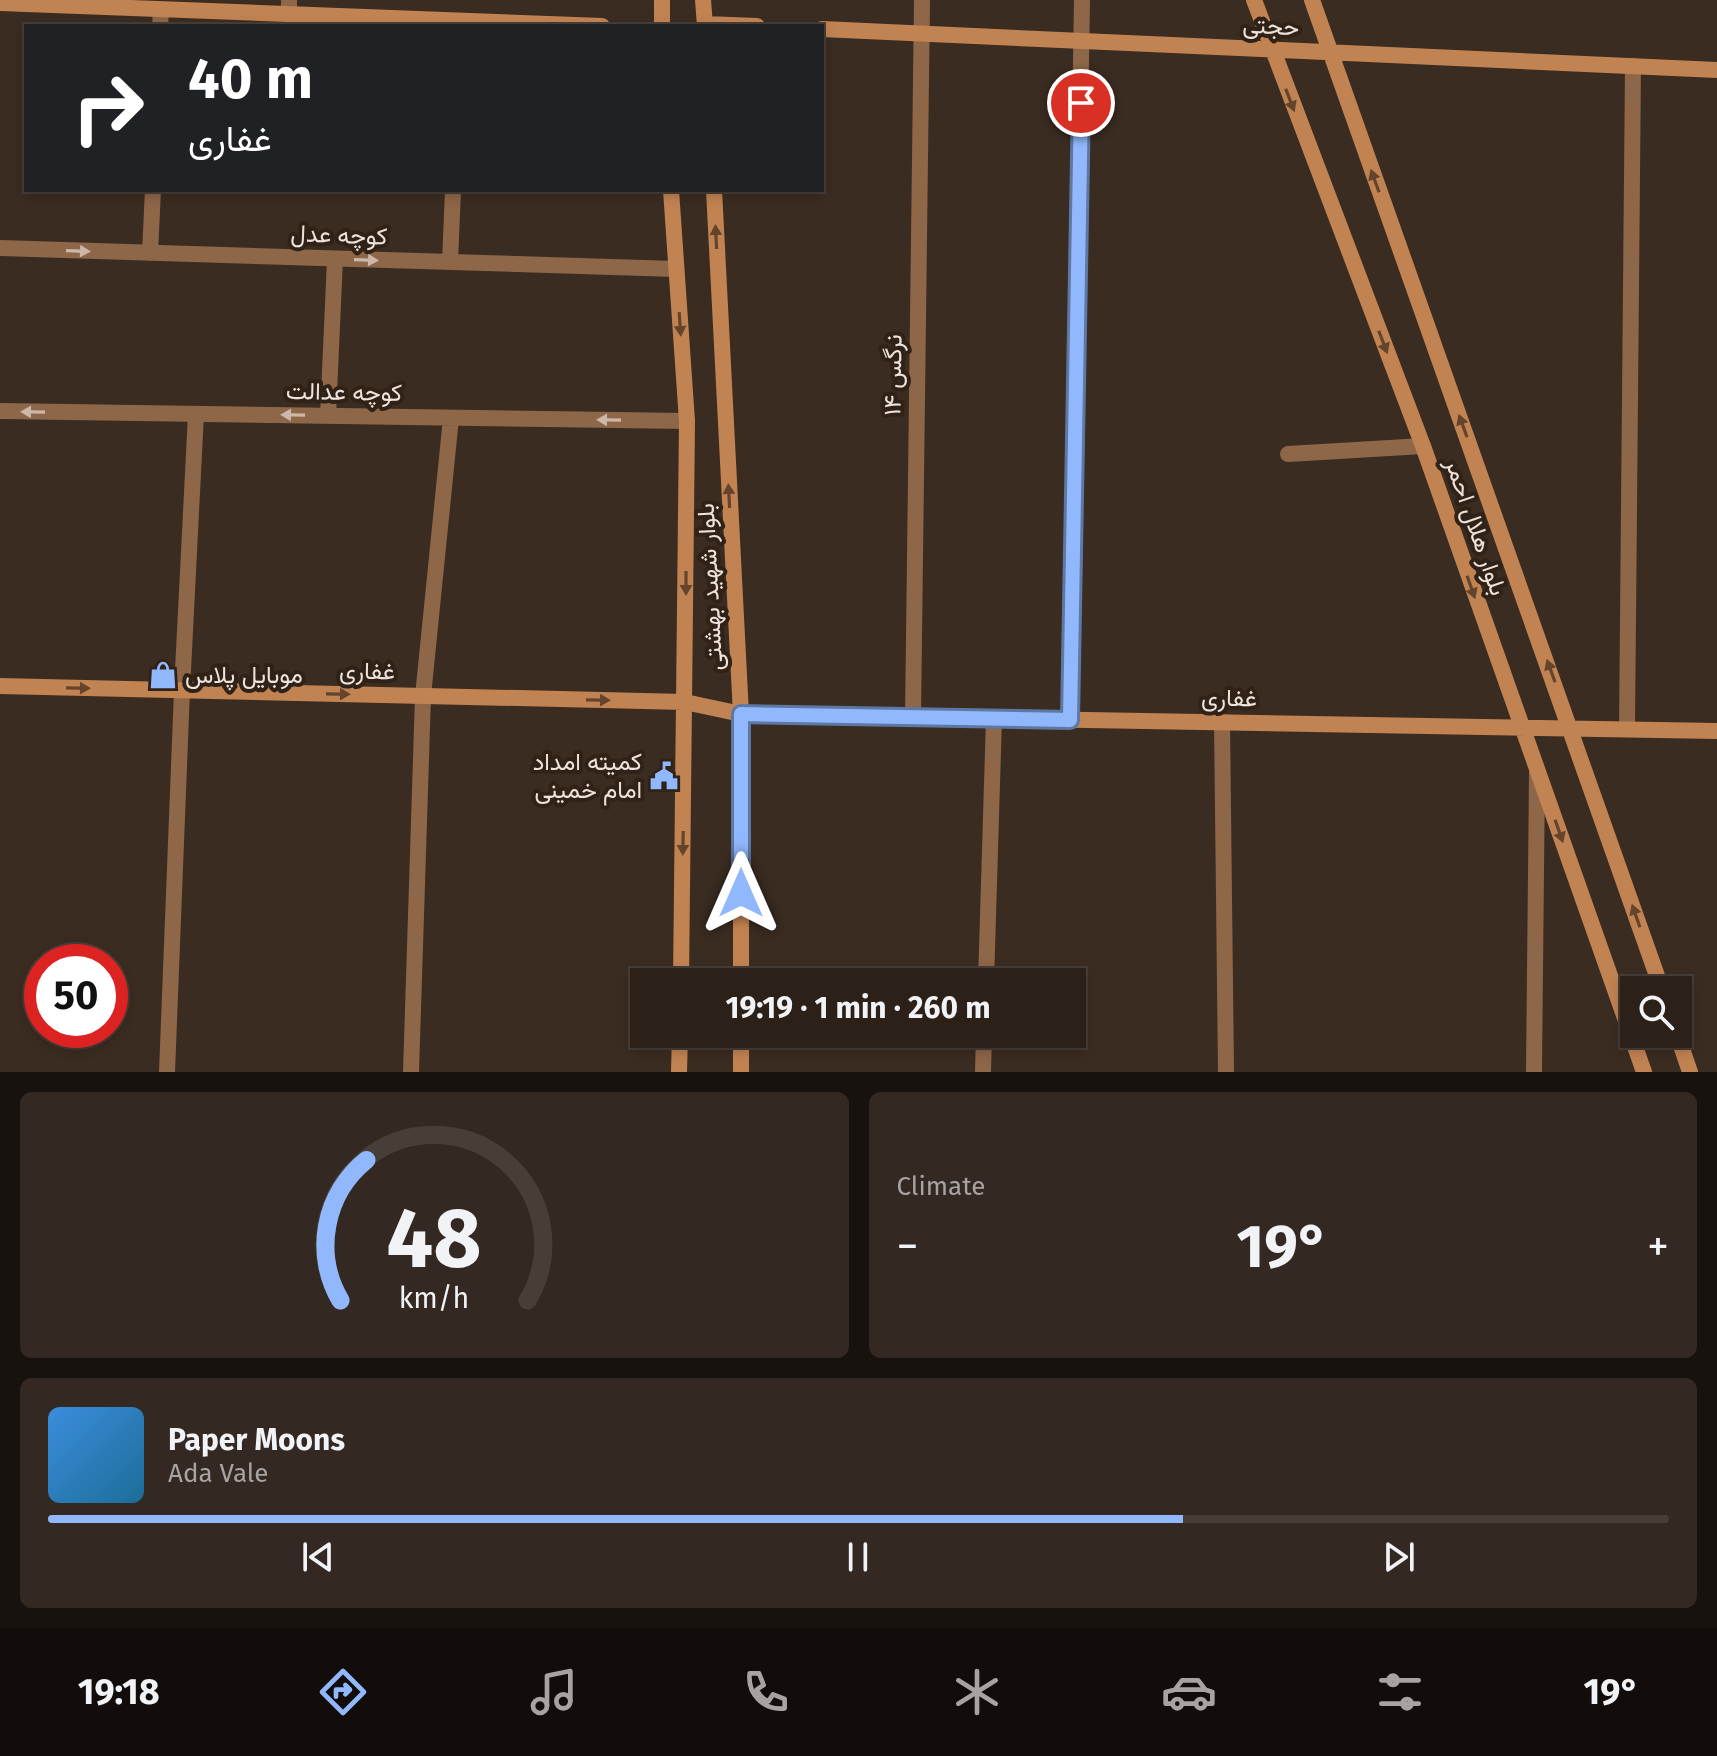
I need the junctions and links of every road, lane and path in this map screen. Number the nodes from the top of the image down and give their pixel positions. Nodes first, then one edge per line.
1 (662, 0) edge
2 (703, 0) edge
3 (922, 0) edge
4 (1082, 0) edge
5 (1254, 0) edge
6 (1312, 0) edge
7 (0, 3) edge
8 (289, 6) edge
9 (160, 18) edge
10 (461, 23) edge
11 (508, 24) edge
12 (662, 24) edge
13 (705, 24) edge
14 (824, 29) edge
15 (921, 34) junction
16 (1082, 41) junction
17 (1270, 50) junction
18 (1329, 52) junction
19 (1633, 66) junction
20 (1717, 70) edge
21 (153, 192) edge
22 (453, 192) edge
23 (671, 192) edge
24 (714, 192) edge
25 (0, 248) edge
26 (150, 253) junction
27 (335, 259) junction
28 (450, 262) junction
29 (676, 269) junction
30 (0, 411) edge
31 (196, 414) junction
32 (328, 416) junction
33 (451, 418) junction
34 (687, 421) junction
35 (1423, 446) junction
36 (1288, 454) dead end
37 (0, 686) edge
38 (182, 690) junction
39 (423, 696) junction
40 (685, 702) junction
41 (741, 714) junction
42 (913, 717) junction
43 (994, 718) junction
44 (1070, 720) junction
45 (1222, 722) junction
46 (1519, 727) junction
47 (1571, 728) junction
48 (1627, 729) junction
49 (1717, 731) edge
50 (1537, 767) junction
51 (681, 968) edge
52 (741, 968) edge
53 (986, 968) edge
54 (1657, 976) edge
55 (680, 1048) edge
56 (741, 1048) edge
57 (984, 1048) edge
58 (1682, 1048) edge
59 (167, 1072) edge
60 (411, 1072) edge
61 (679, 1072) edge
62 (741, 1072) edge
63 (983, 1072) edge
64 (1226, 1072) edge
65 (1534, 1072) edge
66 (1644, 1072) edge
67 (1690, 1072) edge

1 - 12 street
2 - 13 street
3 - 15 street, نرگس ۱۴
4 - 16 street
5 - 17 street, بلوار هلال احمر
6 - 18 street, بلوار هلال احمر
7 - 9 street
8 - 9 street
8 - 10 street
10 - 11 street
14 - 15 street, حجتی
15 - 16 street, حجتی
15 - 42 street, نرگس ۱۴
16 - 17 street, حجتی
16 - 44 street
17 - 18 street, حجتی
17 -> 35 street, بلوار هلال احمر
18 - 19 street, حجتی
47 -> 18 street, بلوار هلال احمر
19 - 20 street, حجتی
19 - 48 street
21 - 26 street
22 - 28 street
23 - 29 street, بلوار شهید بهشتی
41 -> 24 street, بلوار شهید بهشتی
25 -> 26 street, کوچه عدل
26 - 27 street, کوچه عدل
27 -> 28 street, کوچه عدل
27 - 32 street
28 - 29 street, کوچه عدل
29 -> 34 street, بلوار شهید بهشتی
31 -> 30 street, کوچه عدالت
32 -> 31 street, کوچه عدالت
31 - 38 street
32 - 33 street, کوچه عدالت
34 -> 33 street, کوچه عدالت
33 - 39 street
34 -> 40 street, بلوار شهید بهشتی
35 - 36 street
35 -> 46 street, بلوار هلال احمر
37 -> 38 street, غفاری
38 -> 39 street, غفاری
38 - 59 street
39 -> 40 street, غفاری
39 - 60 street
40 - 41 street, غفاری
40 -> 51 street, بلوار شهید بهشتی
41 - 42 street, غفاری
41 - 52 street, بلوار شهید بهشتی
42 - 43 street, غفاری
43 - 44 street, غفاری
43 - 53 street
44 - 45 street, غفاری
45 - 46 street, غفاری
45 - 64 street
46 - 47 street, غفاری
46 - 50 street, بلوار هلال احمر
47 - 48 street, غفاری
54 -> 47 street, بلوار هلال احمر
48 - 49 street, غفاری
50 - 65 street
50 -> 66 street, بلوار هلال احمر
55 - 61 street
56 - 62 street
57 - 63 street
58 - 67 street

